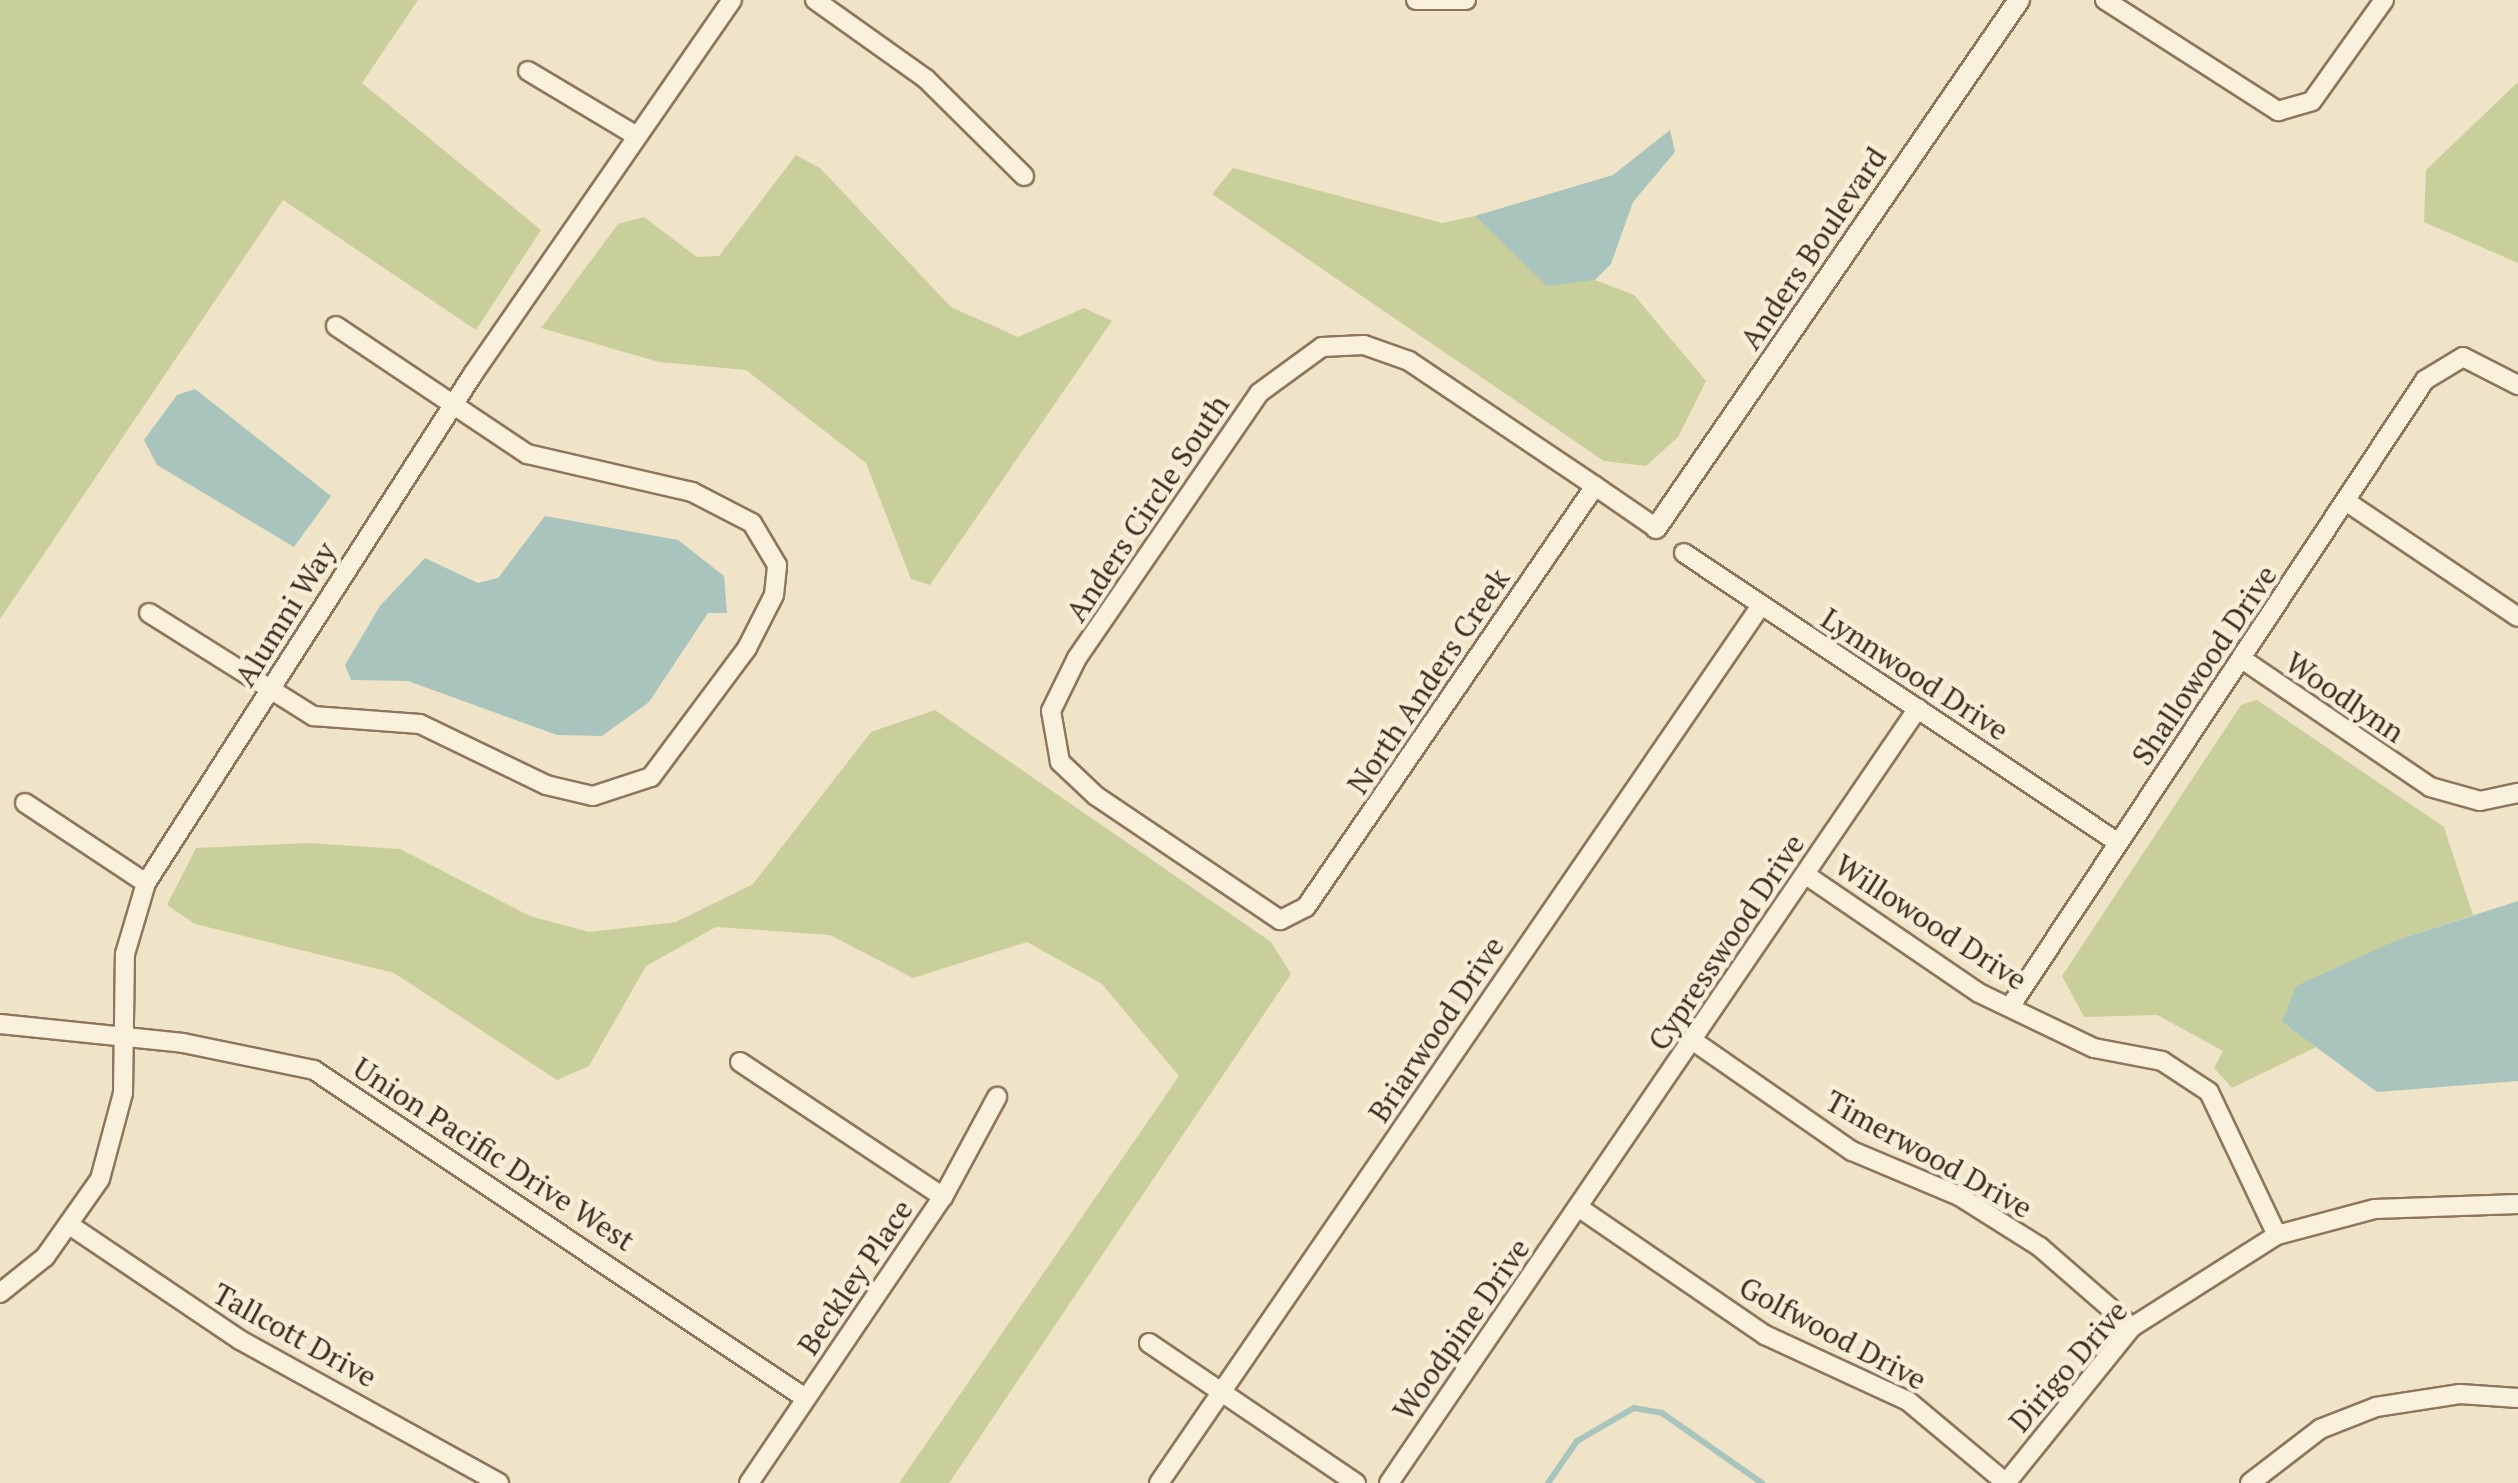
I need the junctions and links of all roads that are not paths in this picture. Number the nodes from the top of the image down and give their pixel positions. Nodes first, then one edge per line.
1 (730, 0) edge
2 (815, 0) edge
3 (1416, 0) edge
4 (1466, 0) edge
5 (2018, 0) edge
6 (2105, 0) edge
7 (2384, 0) edge
8 (528, 71) dead end
9 (635, 135) junction
10 (1024, 176) dead end
11 (336, 326) dead end
12 (2518, 385) edge
13 (454, 404) junction
14 (1595, 486) junction
15 (2346, 502) junction
16 (1656, 528) joint
17 (1684, 552) dead end
18 (1760, 607) junction
19 (149, 613) dead end
20 (2518, 617) edge
21 (2242, 659) junction
22 (268, 694) junction
23 (1918, 708) junction
24 (2518, 793) edge
25 (26, 802) dead end
26 (2117, 842) junction
27 (1806, 875) junction
28 (146, 883) junction
29 (1306, 907) joint
30 (2010, 1007) junction
31 (0, 1024) edge
32 (124, 1037) junction
33 (1692, 1040) junction
34 (740, 1062) dead end
35 (997, 1096) dead end
36 (943, 1198) junction
37 (2518, 1204) edge
38 (1578, 1207) junction
39 (71, 1226) junction
40 (2277, 1235) junction
41 (0, 1293) edge
42 (2132, 1326) junction
43 (1149, 1343) dead end
44 (1222, 1391) junction
45 (805, 1398) junction
46 (2518, 1398) edge
47 (499, 1483) edge
48 (748, 1483) edge
49 (1158, 1483) edge
50 (1356, 1483) edge
51 (1389, 1483) edge
52 (2006, 1483) edge
53 (2250, 1483) edge

1 - 9 street, Alumni Way
2 - 10 street
3 - 4 street
5 - 16 street, Anders Boulevard
6 - 7 street
8 - 9 street
9 - 13 street, Alumni Way
11 - 13 street
12 - 15 street, Shallowood Drive
13 - 22 street, Alumni Way
13 - 22 street
14 - 16 street
14 - 29 street, North Anders Creek
14 - 29 street, Anders Circle South
15 - 20 street
15 - 21 street, Shallowood Drive
17 - 18 street, Lynnwood Drive
18 - 23 street, Lynnwood Drive
18 - 44 street, Briarwood Drive
19 - 22 street
21 - 24 street, Woodlynn
21 - 26 street, Shallowood Drive
22 - 28 street, Alumni Way
23 - 26 street, Lynnwood Drive
23 - 27 street, Cypresswood Drive
25 - 28 street
26 - 30 street, Shallowood Drive
27 - 30 street, Willowood Drive
27 - 33 street, Cypresswood Drive
28 - 32 street, Alumni Way
30 - 40 street, Willowood Drive
31 - 32 street, Union Pacific Drive West
32 - 39 street, Alumni Way
32 - 45 street, Union Pacific Drive West
33 - 38 street, Cypresswood Drive
33 - 42 street, Timerwood Drive
34 - 36 street
35 - 36 street, Beckley Place
36 - 45 street, Beckley Place
37 - 40 street, Dirigo Drive
38 - 51 street, Woodpine Drive
38 - 52 street, Golfwood Drive
39 - 41 street, Alumni Way
39 - 47 street, Tallcott Drive
40 - 42 street, Dirigo Drive
42 - 52 street, Dirigo Drive
43 - 44 street
44 - 49 street, Briarwood Drive
44 - 50 street
45 - 48 street, Beckley Place
46 - 53 street

